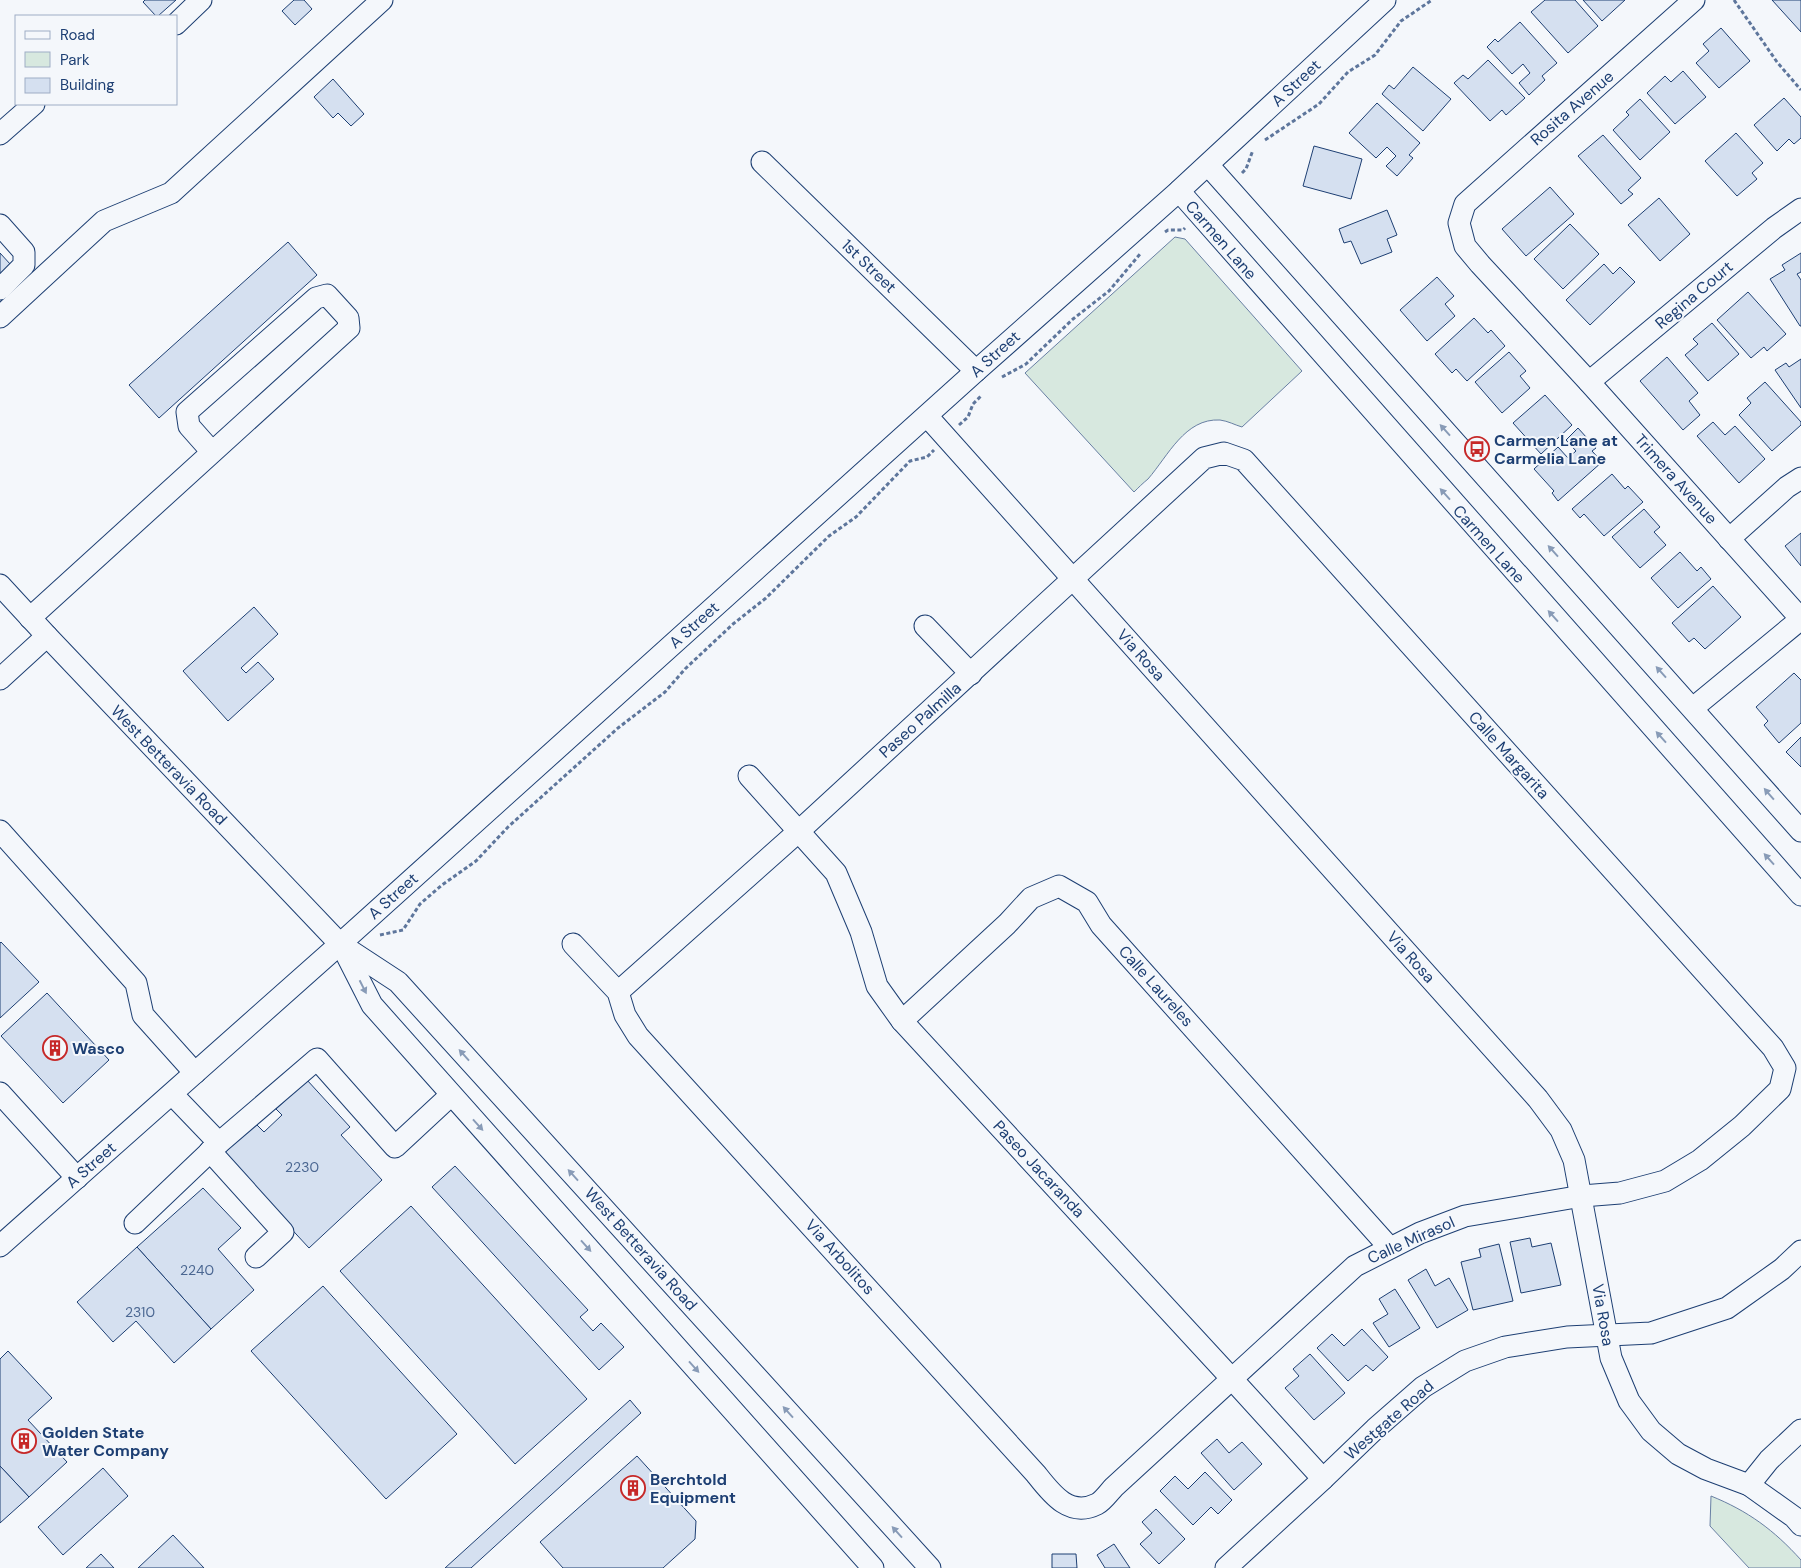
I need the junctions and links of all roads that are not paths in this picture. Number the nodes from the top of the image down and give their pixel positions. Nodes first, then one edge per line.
1 (202, 0) edge
2 (382, 0) edge
3 (1385, 0) edge
4 (1694, 0) edge
5 (178, 22) edge
6 (33, 105) edge
7 (0, 134) edge
8 (762, 162) dead end
9 (1208, 165) junction
10 (1179, 191) junction
11 (1801, 209) edge
12 (1459, 223) joint
13 (0, 225) edge
14 (0, 289) edge
15 (0, 317) edge
16 (976, 371) junction
17 (1589, 382) junction
18 (926, 416) junction
19 (212, 452) junction
20 (1224, 453) joint
21 (1801, 478) edge
22 (1729, 539) junction
23 (1073, 580) junction
24 (0, 585) edge
25 (30, 618) junction
26 (1801, 619) edge
27 (925, 626) dead end
28 (47, 636) junction
29 (971, 674) junction
30 (0, 679) edge
31 (1693, 708) junction
32 (749, 776) dead end
33 (0, 831) edge
34 (799, 831) junction
35 (1801, 831) edge
36 (1801, 895) edge
37 (340, 944) junction
38 (573, 944) dead end
39 (618, 992) junction
40 (902, 1021) junction
41 (1785, 1068) joint
42 (195, 1073) junction
43 (0, 1093) edge
44 (172, 1094) junction
45 (451, 1095) junction
46 (214, 1147) junction
47 (77, 1178) junction
48 (1582, 1196) junction
49 (135, 1222) dead end
50 (0, 1246) edge
51 (1390, 1247) junction
52 (1801, 1251) edge
53 (256, 1257) dead end
54 (1606, 1336) junction
55 (1232, 1378) junction
56 (1801, 1430) edge
57 (1323, 1479) junction
58 (1749, 1485) junction
59 (1078, 1509) joint
60 (1801, 1525) edge
61 (920, 1565) edge
62 (873, 1568) edge
63 (1226, 1568) edge

1 - 5 street
2 - 15 street
3 - 9 street, A Street
4 - 12 street, Rosita Avenue
6 - 7 street
8 - 16 street, 1st Street
9 - 10 street, A Street
31 -> 9 street
10 - 16 street, A Street
36 -> 10 street, Carmen Lane
11 - 17 street, Regina Court
12 - 17 street, Trimera Avenue
13 - 14 street
16 - 18 street, A Street
17 - 22 street, Trimera Avenue
18 - 23 street, Via Rosa
18 - 37 street, A Street
19 - 19 street
19 - 25 street
20 - 23 street, Paseo Palmilla
20 - 41 street, Calle Margarita
21 - 22 street
22 - 26 street, Trimera Avenue
23 - 29 street, Paseo Palmilla
23 - 48 street, Via Rosa
24 - 25 street, West Betteravia Road
25 - 28 street, West Betteravia Road
26 - 31 street
27 - 29 street
28 - 30 street
28 - 37 street, West Betteravia Road
29 - 34 street, Paseo Palmilla
35 -> 31 street
32 - 34 street, Paseo Jacaranda
33 - 42 street
34 - 39 street, Paseo Palmilla
34 - 40 street, Paseo Jacaranda
37 - 42 street, A Street
37 -> 45 street, West Betteravia Road
61 -> 37 street, West Betteravia Road
38 - 39 street
39 - 59 street, Via Arbolitos
40 - 51 street, Calle Laureles
40 - 55 street, Paseo Jacaranda
41 - 48 street, Calle Mirasol
42 - 44 street, A Street
43 - 47 street
44 - 46 street
44 - 47 street, A Street
45 - 46 street
45 -> 62 street, West Betteravia Road
46 - 49 street
46 - 53 street
47 - 50 street, A Street
48 - 51 street, Calle Mirasol
48 - 54 street, Via Rosa
51 - 55 street, Calle Mirasol
52 - 54 street, Westgate Road
54 - 57 street, Westgate Road
54 - 58 street, Via Rosa
55 - 57 street, Paseo Jacaranda
55 - 59 street, Calle Mirasol
56 - 58 street
57 - 63 street, Westgate Road
58 - 60 street, Via Rosa

